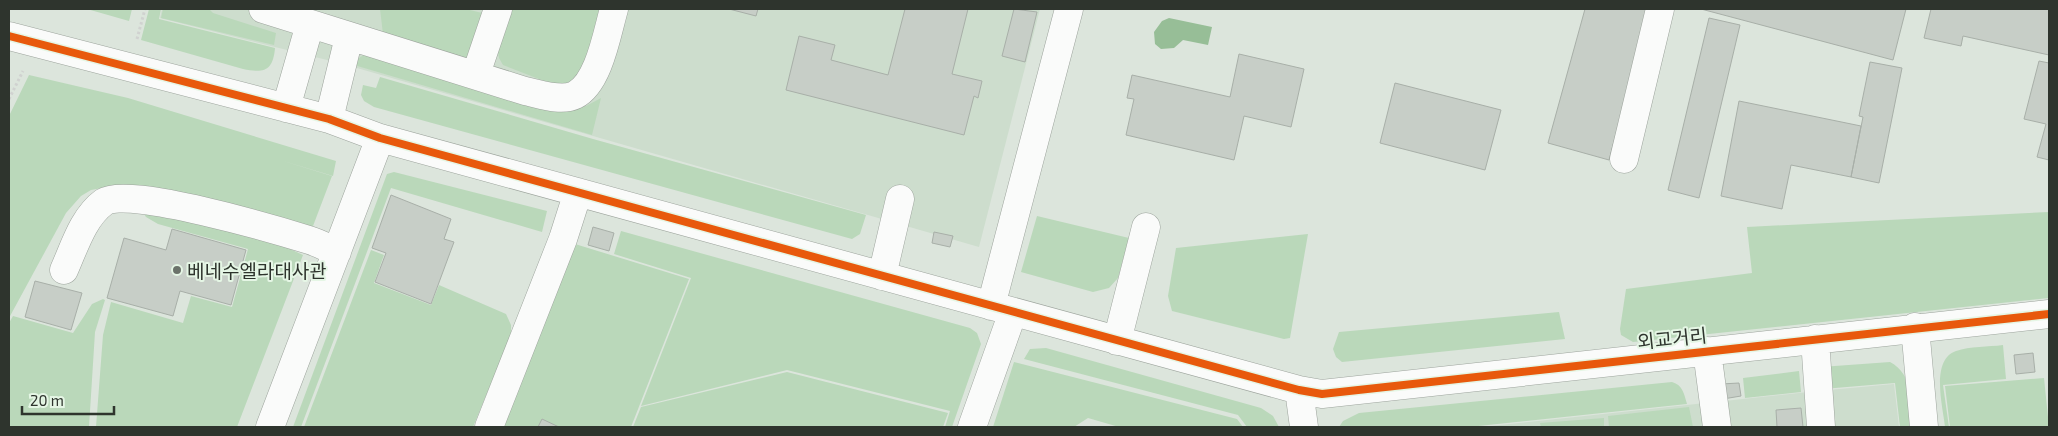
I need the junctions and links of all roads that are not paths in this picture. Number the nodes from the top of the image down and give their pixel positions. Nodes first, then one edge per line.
1 (263, 9) edge
2 (498, 9) edge
3 (614, 9) edge
4 (1069, 9) edge
5 (1660, 9) edge
6 (310, 24) junction
7 (9, 36) edge
8 (349, 37) junction
9 (476, 74) junction
10 (286, 108) junction
11 (329, 119) junction
12 (380, 138) junction
13 (1624, 159) dead end
14 (578, 192) junction
15 (900, 199) dead end
16 (1146, 227) dead end
17 (337, 252) junction
18 (64, 270) dead end
19 (882, 276) junction
20 (1002, 309) junction
21 (2049, 321) edge
22 (1915, 327) junction
23 (1815, 339) junction
24 (1118, 341) junction
25 (1707, 351) junction
26 (1299, 390) junction
27 (270, 427) edge
28 (489, 427) edge
29 (972, 427) edge
30 (1304, 427) edge
31 (1717, 427) edge
32 (1821, 427) edge
33 (1924, 427) edge

1 - 6 street
2 - 9 street
3 - 9 street
4 - 20 street
5 - 13 street
6 - 8 street
6 - 10 street
7 - 10 street, 외교거리
8 - 9 street
8 - 11 street
10 - 11 street, 외교거리
11 - 12 street, 외교거리
12 - 14 street, 외교거리
12 - 17 street
14 - 19 street, 외교거리
14 - 28 street
15 - 19 street
16 - 24 street
17 - 18 street
17 - 27 street
19 - 20 street, 외교거리
20 - 24 street, 외교거리
20 - 29 street
21 - 22 street, 외교거리
22 - 23 street, 외교거리
22 - 33 street
23 - 25 street, 외교거리
23 - 32 street
24 - 26 street, 외교거리
25 - 26 street, 외교거리
25 - 31 street
26 - 30 street

